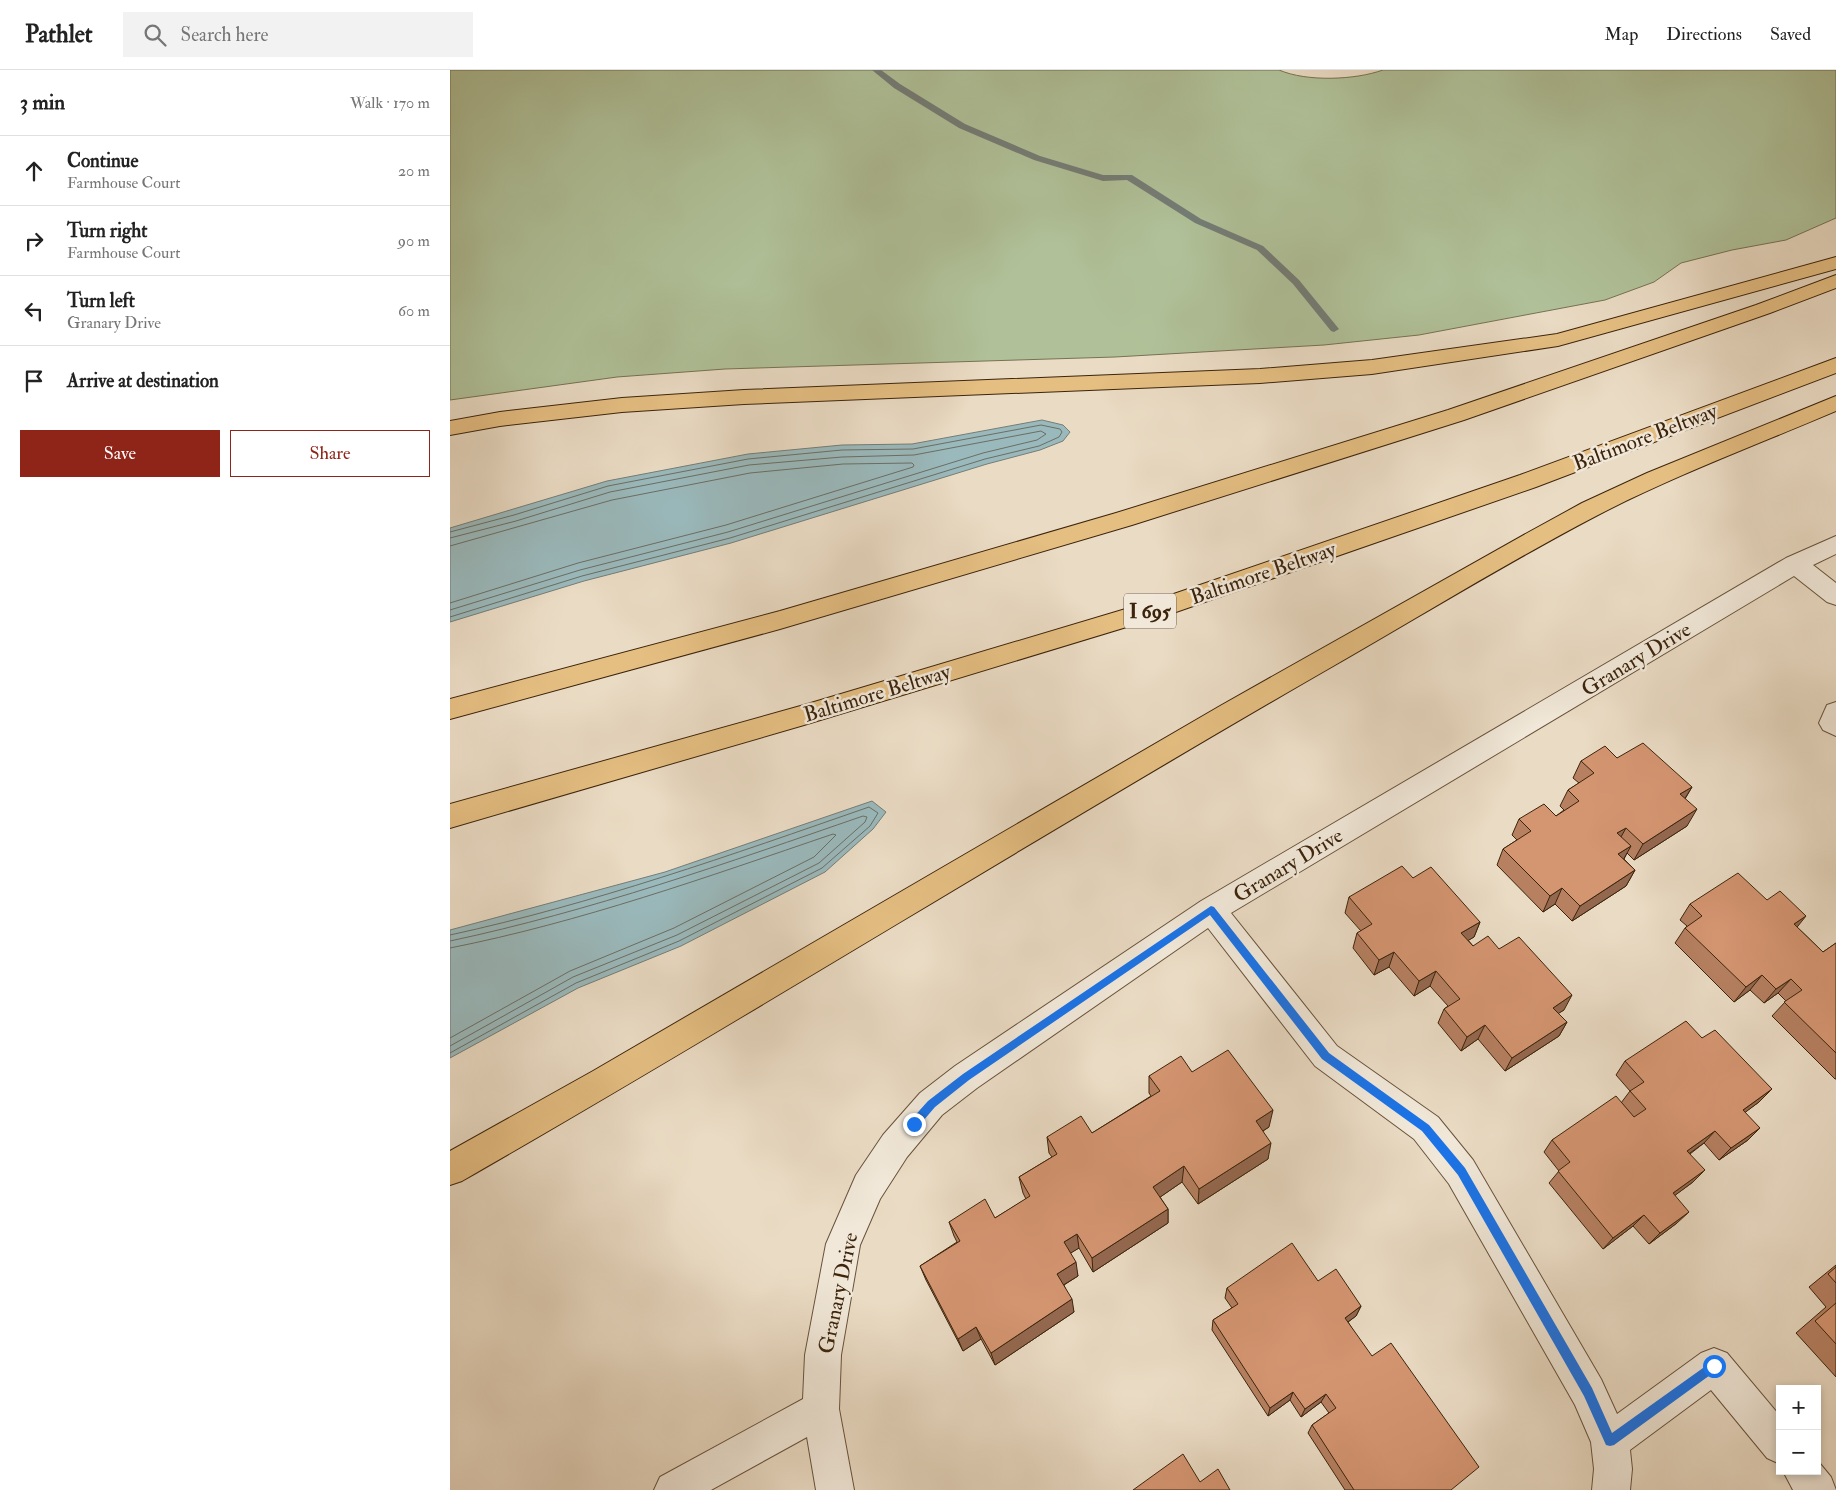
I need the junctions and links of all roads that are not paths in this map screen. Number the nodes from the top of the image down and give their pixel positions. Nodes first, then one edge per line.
1 (1836, 263) edge
2 (1836, 280) edge
3 (1836, 365) edge
4 (1836, 403) edge
5 (450, 428) edge
6 (1836, 544) edge
7 (1796, 564) junction
8 (1836, 596) edge
9 (450, 709) edge
10 (1836, 712) edge
11 (1836, 726) edge
12 (450, 816) edge
13 (1211, 910) junction
14 (450, 1169) edge
15 (821, 1409) junction
16 (1776, 1440) edge
17 (1610, 1441) junction
18 (1805, 1475) edge
19 (673, 1490) edge
20 (834, 1490) edge
21 (1612, 1490) edge
22 (1818, 1490) edge

1 - 5 highway
2 - 9 highway
3 - 12 highway, Baltimore Beltway / I 695
4 - 14 highway
6 - 7 street, Granary Drive
7 - 8 street
7 - 13 street, Granary Drive
10 - 11 street
13 - 15 street, Granary Drive
13 - 17 street
15 - 19 street
15 - 20 street, Granary Drive
16 - 17 street
17 - 21 street
18 - 22 street

